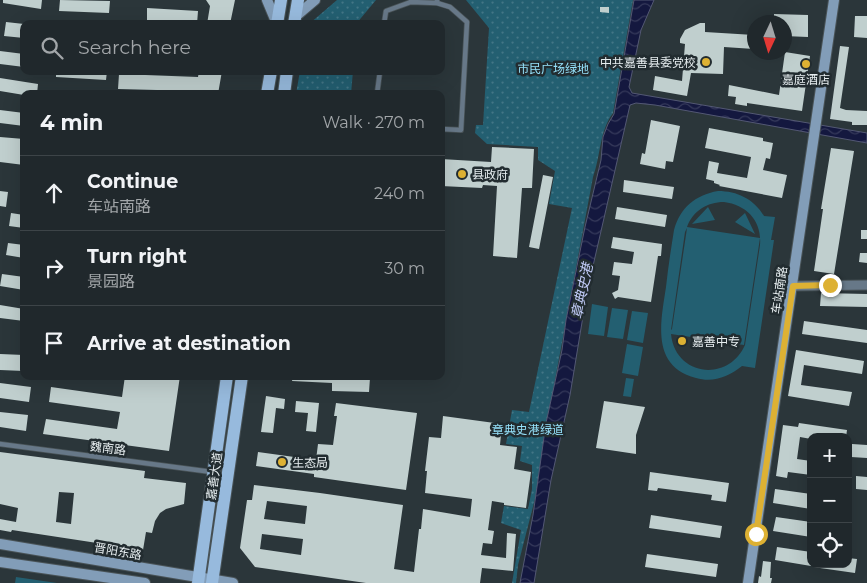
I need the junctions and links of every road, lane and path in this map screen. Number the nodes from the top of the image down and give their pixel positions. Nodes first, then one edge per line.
1 (267, 0) edge
2 (281, 0) edge
3 (298, 0) edge
4 (315, 0) edge
5 (834, 0) edge
6 (411, 1) edge
7 (437, 2) edge
8 (275, 20) edge
9 (278, 20) edge
10 (295, 20) edge
11 (296, 20) edge
12 (385, 20) edge
13 (269, 75) edge
14 (286, 75) edge
15 (379, 75) edge
16 (268, 90) edge
17 (285, 90) edge
18 (378, 90) edge
19 (445, 129) edge
20 (867, 285) edge
21 (793, 286) junction
22 (226, 380) edge
23 (241, 380) edge
24 (0, 444) edge
25 (213, 472) junction
26 (0, 544) edge
27 (0, 562) edge
28 (198, 580) edge
29 (212, 581) edge
30 (145, 583) edge
31 (232, 583) edge
32 (748, 583) edge

1 - 8 street
2 - 9 main road
3 - 10 main road
4 - 11 street
5 - 21 street, 车站南路
6 - 7 lane
6 - 12 lane
7 - 19 lane
13 - 16 main road
14 - 17 main road
15 - 18 lane
20 - 21 street
21 - 32 street, 车站南路
22 - 25 main road, 嘉善大道
23 - 29 main road, 嘉善大道
24 - 25 lane, 魏南路
25 - 28 main road, 嘉善大道
26 - 28 street, 晋阳东路
27 - 30 street
28 - 29 street, 晋阳东路
29 - 31 street, 晋阳东路

